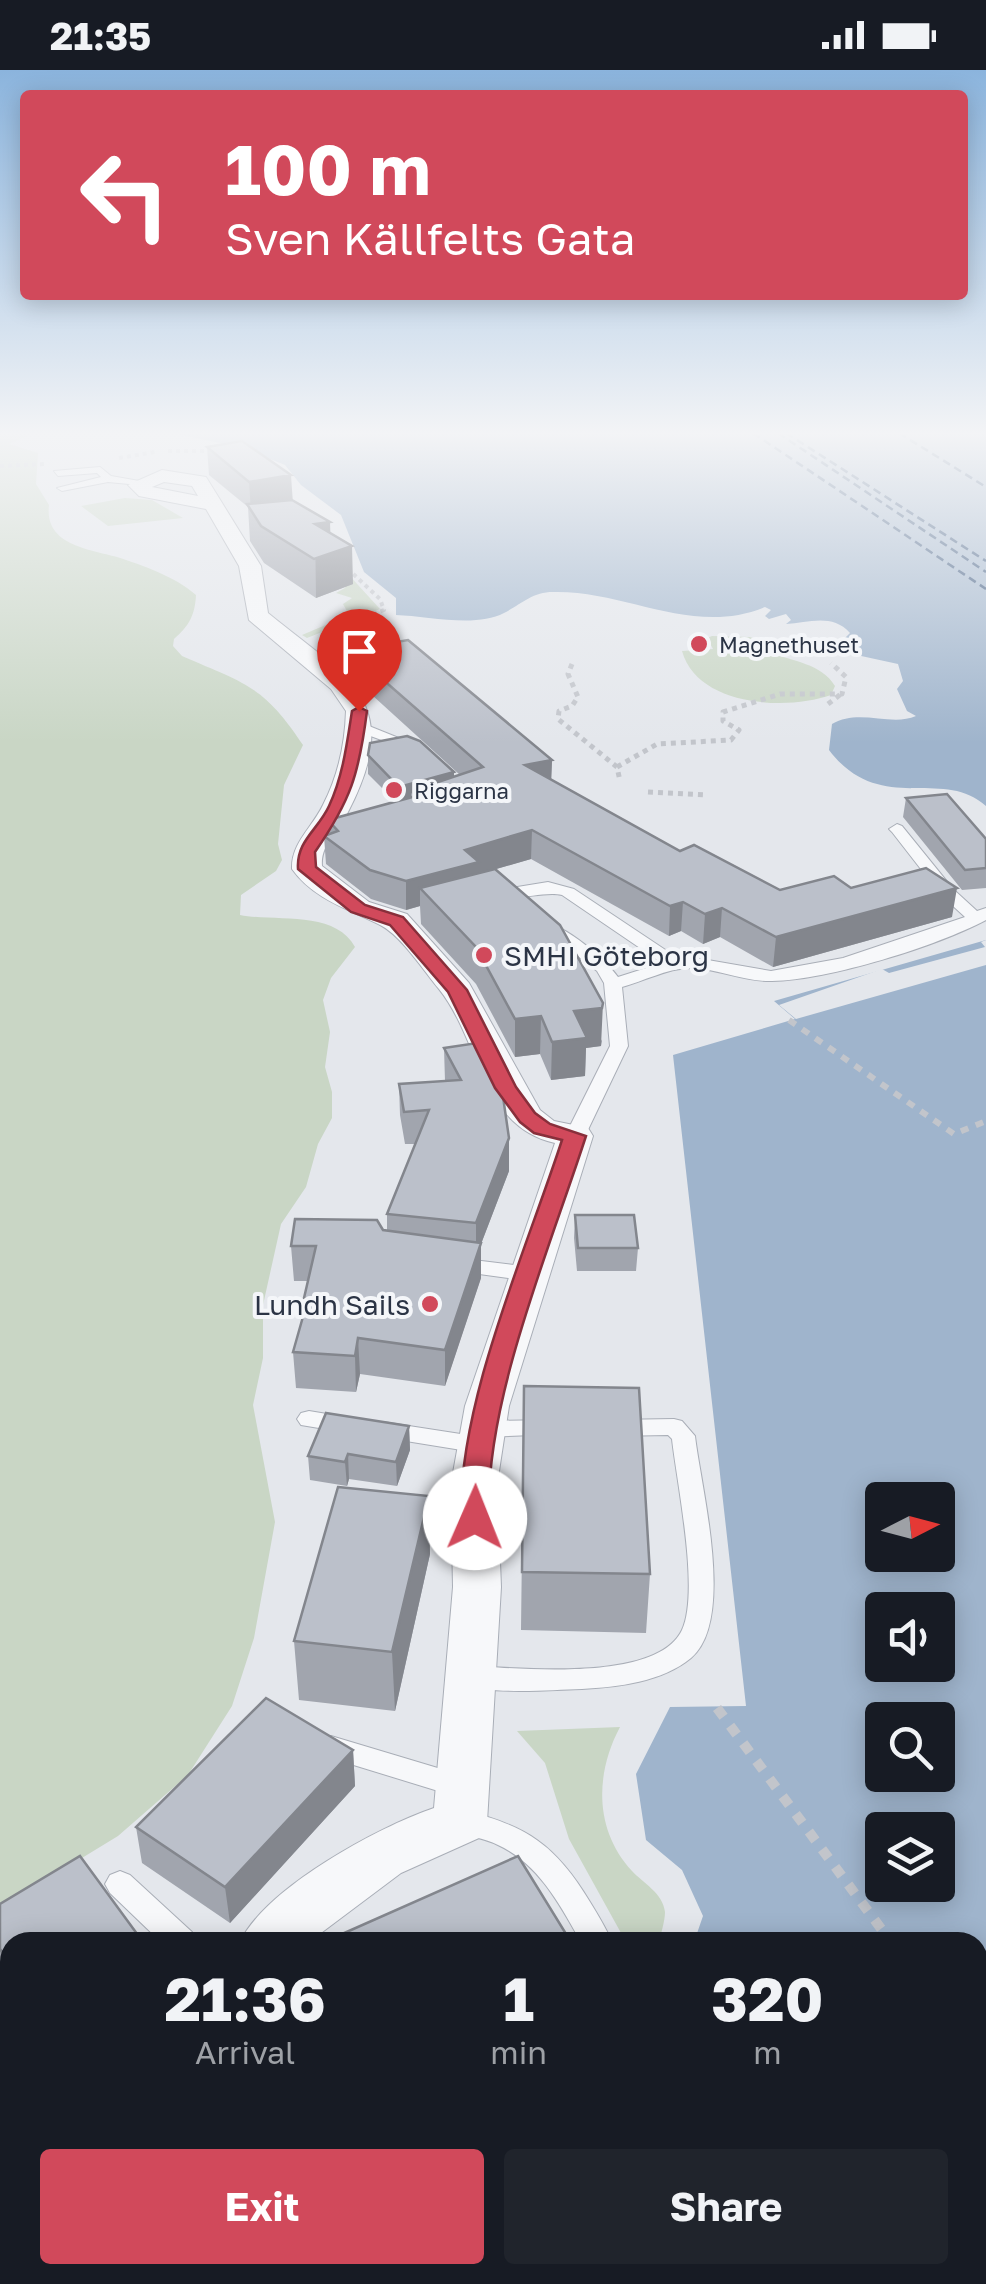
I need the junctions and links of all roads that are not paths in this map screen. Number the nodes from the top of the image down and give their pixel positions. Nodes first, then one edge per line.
1 (230, 536) edge
2 (360, 727) junction
3 (427, 753) edge
4 (897, 829) dead end
5 (981, 916) edge
6 (675, 964) junction
7 (613, 983) junction
8 (575, 1136) junction
9 (431, 1261) edge
10 (530, 1274) junction
11 (309, 1418) dead end
12 (481, 1437) junction
13 (468, 1678) junction
14 (297, 1734) edge
15 (461, 1804) junction
16 (120, 1884) dead end
17 (171, 1932) edge
18 (281, 1932) edge
19 (590, 1932) edge

1 - 2 street
2 - 3 lane
2 - 8 street
4 - 5 lane
5 - 6 lane
6 - 7 lane
6 - 7 lane
7 - 8 lane
8 - 10 street
9 - 10 lane
10 - 12 street
11 - 12 lane
12 - 13 street
12 - 13 lane
13 - 15 street
14 - 15 lane
15 - 18 street
15 - 19 lane
16 - 17 lane

